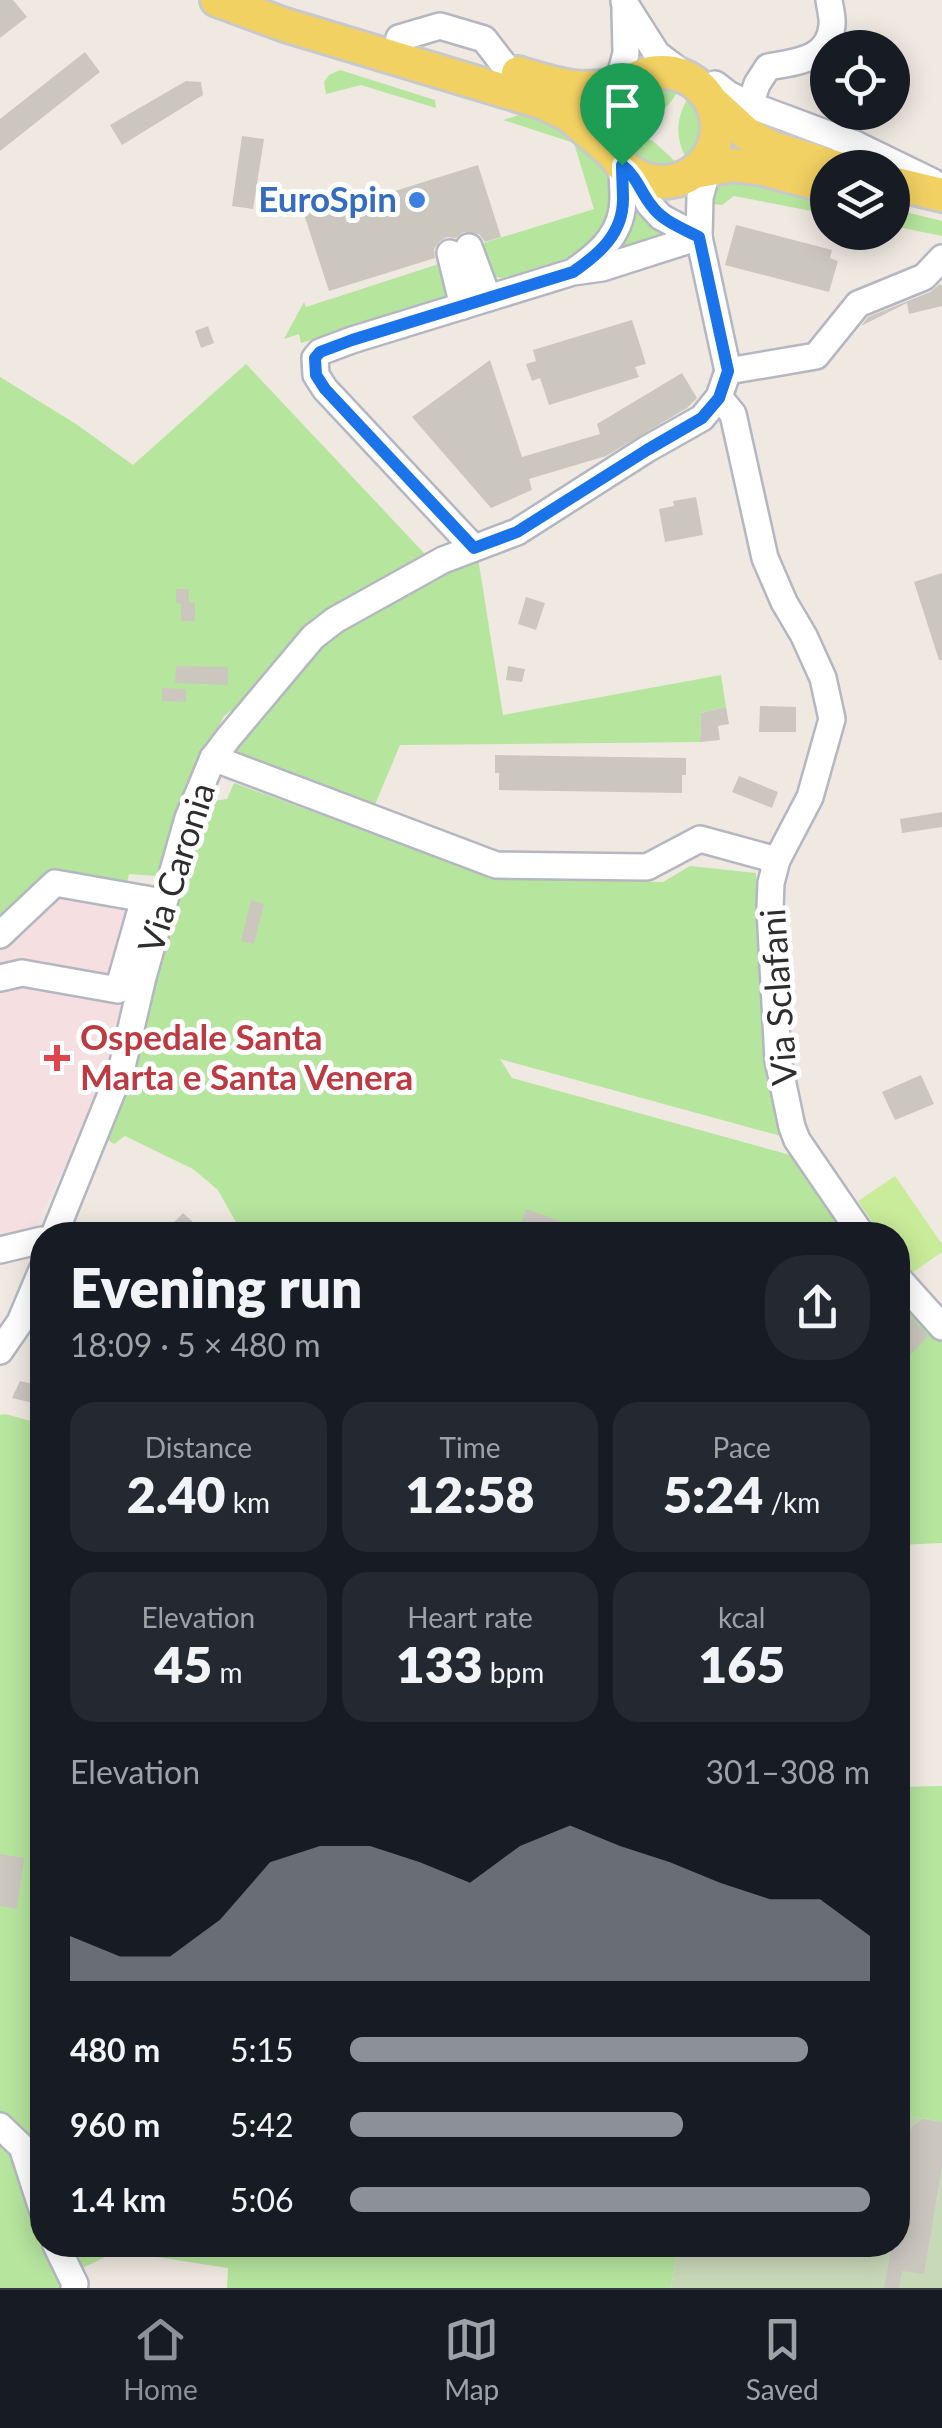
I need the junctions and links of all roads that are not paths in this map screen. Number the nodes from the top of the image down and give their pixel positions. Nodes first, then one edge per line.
1 (217, 0) edge
2 (274, 0) edge
3 (829, 0) edge
4 (624, 1) edge
5 (707, 89) junction
6 (621, 90) junction
7 (750, 105) junction
8 (815, 150) edge
9 (810, 158) edge
10 (704, 163) junction
11 (623, 164) junction
12 (810, 166) edge
13 (910, 180) edge
14 (942, 186) edge
15 (910, 187) edge
16 (942, 195) edge
17 (910, 207) edge
18 (942, 213) edge
19 (699, 237) junction
20 (460, 250) dead end
21 (942, 258) edge
22 (573, 272) junction
23 (476, 302) junction
24 (728, 371) junction
25 (719, 398) junction
26 (474, 548) junction
27 (213, 758) junction
28 (778, 860) junction
29 (154, 901) junction
30 (0, 935) edge
31 (0, 978) edge
32 (59, 1222) edge
33 (853, 1222) edge
34 (30, 1243) edge
35 (0, 1250) edge
36 (910, 1291) edge
37 (30, 1298) edge
38 (942, 1327) edge
39 (0, 1351) edge
40 (0, 2126) edge
41 (30, 2172) edge
42 (62, 2257) edge
43 (74, 2288) edge

1 - 11 main road
2 - 6 main road
3 - 7 street
4 - 5 street
4 - 6 street
5 - 6 main road
5 - 7 street
5 - 9 main road
5 - 10 main road
6 - 11 main road
7 - 8 street
10 - 11 main road
10 - 12 main road
10 - 19 street
11 - 19 street
11 - 22 street
13 - 14 street
15 - 16 main road
17 - 18 main road
19 - 22 street
19 - 24 street
20 - 23 street
21 - 24 street
22 - 23 street
23 - 26 street
24 - 25 street
25 - 26 street, Via Caronia
25 - 28 street, Via Sclafani
26 - 27 street, Via Caronia
27 - 28 street
27 - 29 street, Via Caronia
28 - 33 street, Via Sclafani
29 - 30 street
29 - 31 street
29 - 32 street, Via Caronia
34 - 35 street
36 - 38 street
37 - 39 street
40 - 41 street
42 - 43 street

